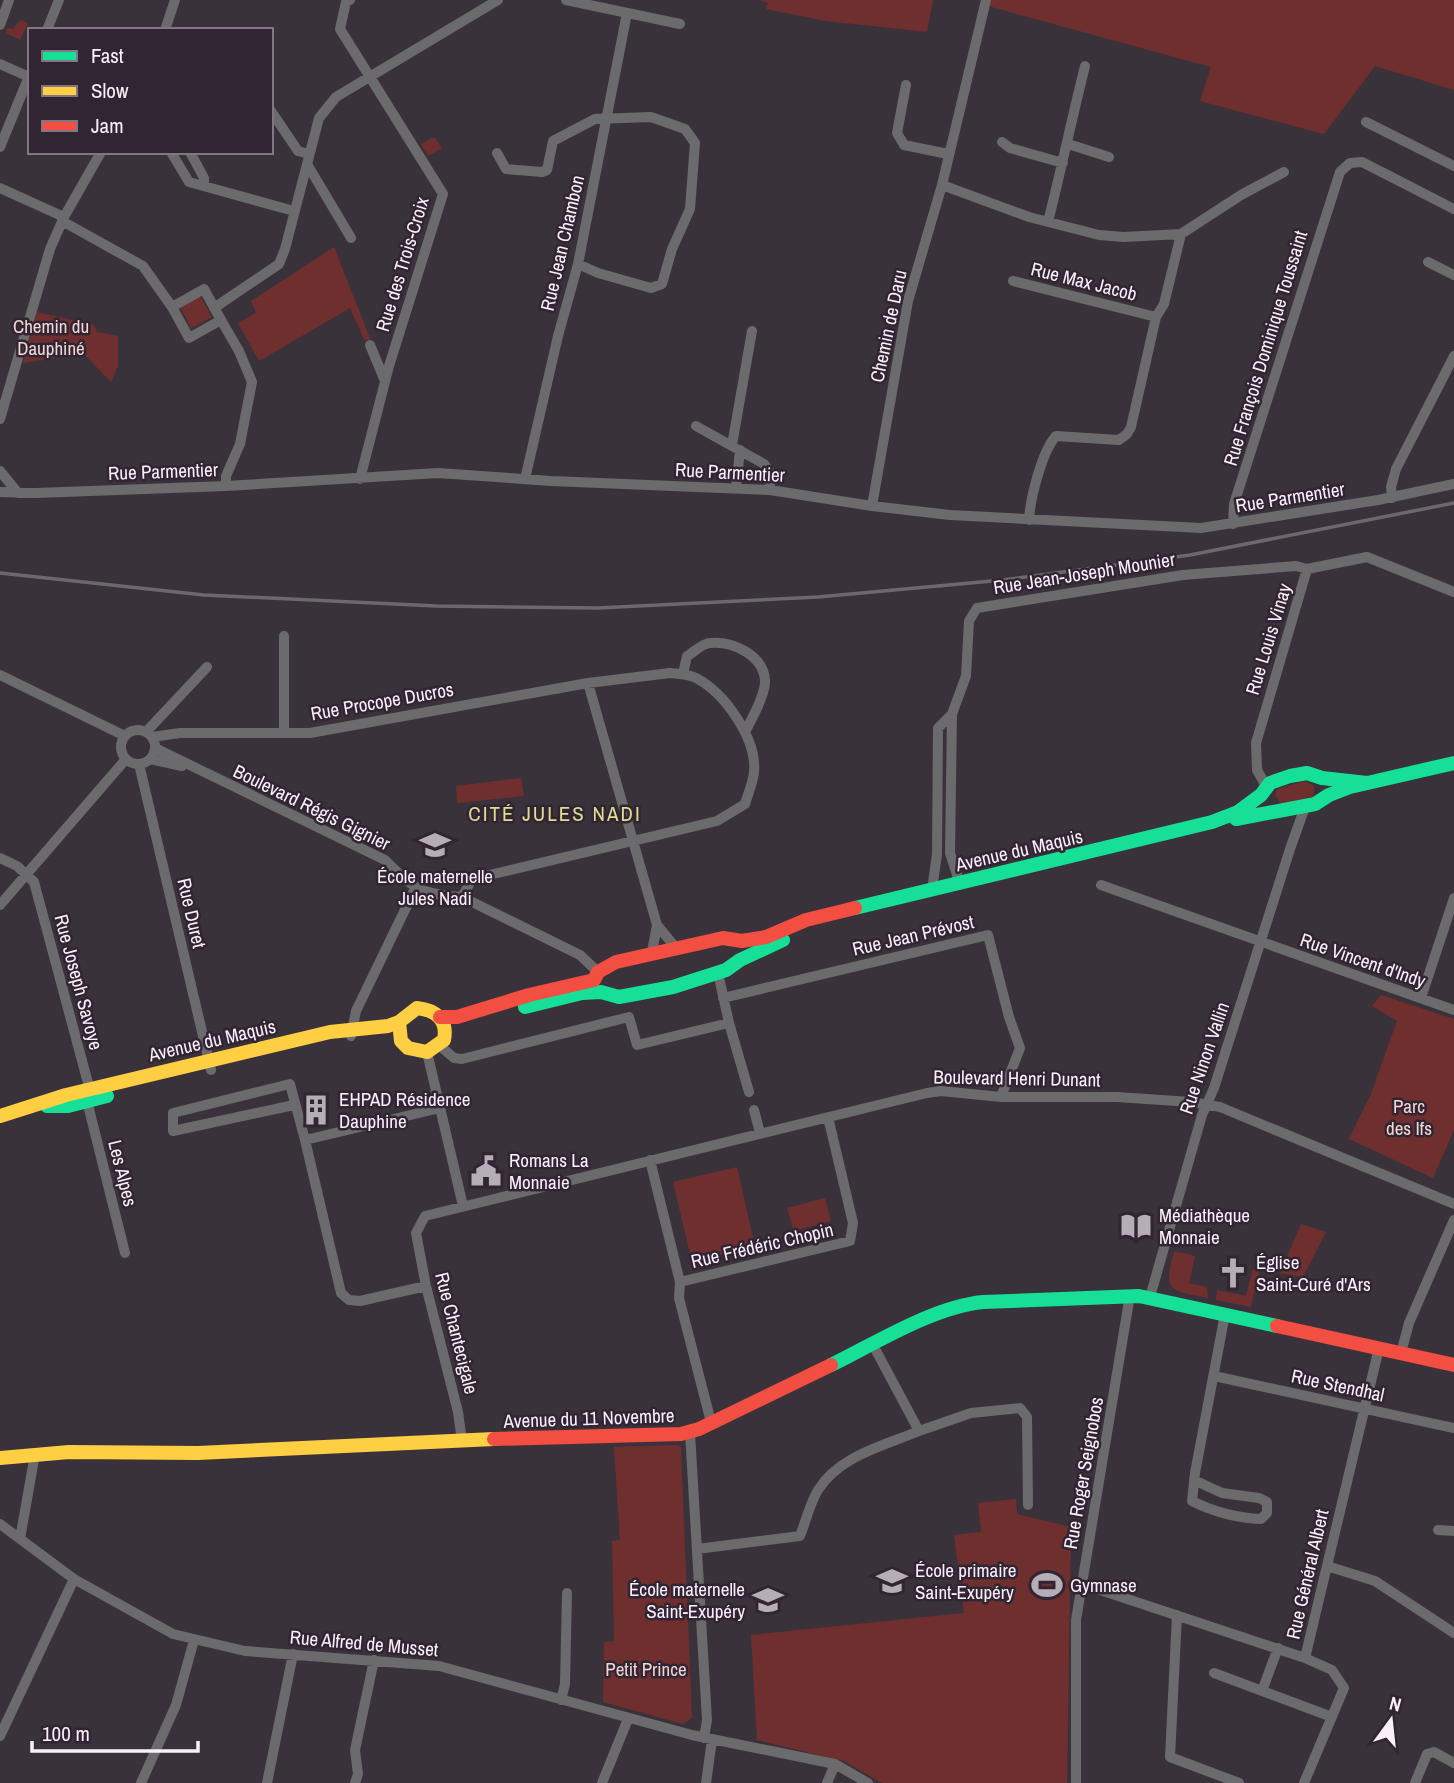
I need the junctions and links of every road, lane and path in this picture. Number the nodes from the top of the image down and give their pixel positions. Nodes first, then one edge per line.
1 (9, 0) edge
2 (59, 0) edge
3 (175, 0) edge
4 (350, 0) edge
5 (498, 0) edge
6 (566, 0) edge
7 (986, 0) edge
8 (627, 13) junction
9 (0, 24) edge
10 (680, 24) dead end
11 (48, 28) edge
12 (166, 28) edge
13 (0, 64) edge
14 (1085, 66) dead end
15 (28, 75) edge
16 (28, 77) edge
17 (370, 77) junction
18 (906, 85) dead end
19 (273, 114) edge
20 (605, 118) junction
21 (1366, 122) dead end
22 (1002, 142) dead end
23 (1068, 144) junction
24 (0, 147) edge
25 (497, 153) dead end
26 (100, 154) edge
27 (173, 154) edge
28 (191, 154) edge
29 (948, 154) junction
30 (1109, 157) dead end
31 (308, 159) junction
32 (1063, 163) junction
33 (1454, 166) edge
34 (1284, 172) dead end
35 (204, 185) junction
36 (942, 185) junction
37 (0, 188) edge
38 (1454, 209) edge
39 (294, 211) junction
40 (63, 219) junction
41 (1048, 222) junction
42 (1181, 234) junction
43 (351, 238) dead end
44 (1428, 262) dead end
45 (578, 264) junction
46 (1454, 275) edge
47 (1013, 281) dead end
48 (172, 307) junction
49 (214, 308) junction
50 (1156, 317) junction
51 (221, 320) junction
52 (752, 331) dead end
53 (370, 345) dead end
54 (1454, 356) edge
55 (385, 381) junction
56 (0, 419) edge
57 (696, 426) dead end
58 (736, 448) junction
59 (0, 471) edge
60 (360, 478) junction
61 (525, 479) junction
62 (1454, 484) edge
63 (226, 486) junction
64 (736, 488) junction
65 (769, 490) junction
66 (0, 492) edge
67 (18, 493) junction
68 (1392, 498) junction
69 (872, 506) junction
70 (1029, 520) junction
71 (1233, 524) junction
72 (1307, 569) junction
73 (1454, 592) edge
74 (284, 636) dead end
75 (207, 667) dead end
76 (683, 674) junction
77 (0, 675) edge
78 (588, 683) junction
79 (952, 714) junction
80 (284, 732) junction
81 (745, 732) junction
82 (180, 733) junction
83 (125, 736) junction
84 (151, 739) junction
85 (175, 757) junction
86 (126, 759) junction
87 (150, 759) junction
88 (1454, 763) edge
89 (139, 764) junction
90 (194, 768) junction
91 (1322, 778) junction
92 (1367, 783) junction
93 (1263, 791) junction
94 (1325, 796) junction
95 (1306, 807) junction
96 (1278, 811) junction
97 (1212, 822) junction
98 (1296, 832) junction
99 (633, 839) junction
100 (950, 853) junction
101 (937, 854) junction
102 (0, 858) edge
103 (28, 874) junction
104 (960, 884) junction
105 (1101, 885) dead end
106 (415, 889) junction
107 (932, 890) junction
108 (462, 897) junction
109 (1454, 898) edge
110 (0, 905) edge
111 (835, 914) junction
112 (657, 925) junction
113 (733, 941) junction
114 (1261, 943) junction
115 (676, 948) junction
116 (652, 952) junction
117 (740, 960) junction
118 (718, 974) junction
119 (596, 977) junction
120 (723, 998) junction
121 (1421, 998) junction
122 (1454, 1010) edge
123 (440, 1017) junction
124 (399, 1022) junction
125 (729, 1023) junction
126 (351, 1033) junction
127 (400, 1041) junction
128 (437, 1043) junction
129 (210, 1065) junction
130 (750, 1092) dead end
131 (88, 1095) junction
132 (1001, 1097) junction
133 (1207, 1104) junction
134 (294, 1105) junction
135 (440, 1108) junction
136 (754, 1110) dead end
137 (0, 1116) edge
138 (828, 1117) junction
139 (760, 1133) junction
140 (305, 1140) junction
141 (650, 1160) junction
142 (1454, 1204) edge
143 (463, 1206) junction
144 (1454, 1220) edge
145 (416, 1233) joint
146 (125, 1253) dead end
147 (680, 1282) junction
148 (426, 1286) junction
149 (1130, 1295) junction
150 (1150, 1297) junction
151 (1226, 1314) junction
152 (873, 1345) junction
153 (1379, 1348) junction
154 (1401, 1353) junction
155 (1454, 1365) edge
156 (1214, 1376) junction
157 (1365, 1408) junction
158 (711, 1422) junction
159 (1454, 1428) edge
160 (919, 1431) junction
161 (690, 1433) junction
162 (462, 1441) junction
163 (35, 1454) junction
164 (0, 1458) edge
165 (1194, 1480) junction
166 (1028, 1505) dead end
167 (0, 1524) edge
168 (1438, 1530) dead end
169 (1454, 1531) edge
170 (20, 1539) junction
171 (697, 1549) junction
172 (1327, 1566) junction
173 (74, 1579) junction
174 (1082, 1584) junction
175 (567, 1593) dead end
176 (1177, 1615) junction
177 (1454, 1633) edge
178 (194, 1640) junction
179 (1278, 1648) junction
180 (293, 1654) junction
181 (1305, 1658) junction
182 (374, 1660) junction
183 (1214, 1673) dead end
184 (1262, 1691) junction
185 (561, 1700) junction
186 (1332, 1717) junction
187 (628, 1718) junction
188 (0, 1736) edge
189 (708, 1739) junction
190 (1454, 1763) edge
191 (835, 1764) junction
192 (141, 1783) edge
193 (267, 1783) edge
194 (355, 1783) edge
195 (602, 1783) edge
196 (706, 1783) edge
197 (827, 1783) edge
198 (868, 1783) edge
199 (1076, 1783) edge
200 (1239, 1783) edge
201 (1304, 1783) edge
202 (1415, 1783) edge

1 - 9 street
2 - 11 street
3 - 12 street
4 - 17 street, Rue des Trois-Croix
5 - 17 street
6 - 8 street
7 - 29 street, Chemin de Daru
8 - 10 street
8 - 20 street, Rue Jean Chambon
13 - 15 street
14 - 23 street
16 - 24 street
17 - 31 street
17 - 55 street, Rue des Trois-Croix
18 - 29 street
19 - 31 street
20 - 25 street
20 - 45 street, Rue Jean Chambon
20 - 45 street
21 - 33 street
22 - 32 street
23 - 30 street
23 - 32 street
26 - 40 street
27 - 35 street
28 - 35 street
29 - 36 street, Chemin de Daru
31 - 39 street
31 - 43 street
32 - 41 street
34 - 42 street
35 - 39 street
36 - 41 street
36 - 69 street, Chemin de Daru
37 - 40 street
38 - 71 street, Rue François Dominique Toussaint
39 - 49 street
40 - 48 street
40 - 56 street
41 - 42 street
42 - 50 street
44 - 46 street
45 - 61 street, Rue Jean Chambon
47 - 50 street, Rue Max Jacob
48 - 49 street
48 - 51 street
49 - 51 street
50 - 70 street, Rue Max Jacob
51 - 63 street
52 - 58 street
53 - 55 street
54 - 68 street
55 - 60 street, Rue des Trois-Croix
57 - 58 street
58 - 64 street
58 - 65 street
59 - 67 street
60 - 61 street, Rue Parmentier
60 - 63 street, Rue Parmentier
61 - 64 street, Rue Parmentier
62 - 68 street, Rue Parmentier
63 - 67 street, Rue Parmentier
64 - 65 street, Rue Parmentier
65 - 69 street, Rue Parmentier
66 - 67 street, Rue Parmentier
68 - 71 street, Rue Parmentier
69 - 70 street, Rue Parmentier
70 - 71 street, Rue Parmentier
72 - 73 street, Rue Louis Vinay
72 - 79 street, Rue Jean-Joseph Mounier
72 - 93 street, Rue Louis Vinay
74 - 80 street
75 - 84 street
76 - 78 street, Rue Procope Ducros
76 - 81 street
76 - 81 street
77 - 83 street
78 - 80 street, Rue Procope Ducros
78 - 99 street
79 - 100 street, Rue Jean-Joseph Mounier
79 - 101 street, Rue Jean-Joseph Mounier
80 - 82 street, Rue Procope Ducros
81 - 99 street
82 - 84 street, Rue Procope Ducros
82 - 85 street
83 - 84 street
83 - 86 street
84 - 85 street, Boulevard Régis Gignier
84 - 87 street
85 - 90 street, Boulevard Régis Gignier
86 - 89 street
86 - 103 street
87 - 89 street
87 - 90 street, Boulevard Régis Gignier
88 - 92 main road, Avenue du Maquis
89 - 129 street, Rue Duret
90 - 106 street, Boulevard Régis Gignier
91 - 92 main road, Avenue du Maquis
91 - 93 main road, Avenue du Maquis
91 - 94 main road
92 - 94 main road, Avenue du Maquis
93 - 96 main road
93 - 97 main road, Avenue du Maquis
94 - 95 main road, Avenue du Maquis
95 - 96 main road, Avenue du Maquis
95 - 98 street, Rue Ninon Vallin
96 - 97 main road, Avenue du Maquis
96 - 98 street
97 - 104 main road, Avenue du Maquis
98 - 114 street, Rue Ninon Vallin
99 - 108 street
99 - 112 street
100 - 101 street
100 - 104 street, Rue Jean-Joseph Mounier
101 - 107 street, Rue Jean-Joseph Mounier
102 - 103 street
103 - 110 street
103 - 131 street, Rue Joseph Savoye
104 - 107 main road, Avenue du Maquis
105 - 114 street, Rue Vincent d'Indy
106 - 108 street
106 - 126 street
107 - 111 main road, Avenue du Maquis
108 - 119 street
109 - 121 street
111 - 113 main road, Avenue du Maquis
111 - 117 main road, Avenue du Maquis
112 - 115 street
112 - 116 street
113 - 115 main road, Avenue du Maquis
113 - 117 main road
114 - 121 street, Rue Vincent d'Indy
114 - 133 street, Rue Ninon Vallin
115 - 116 main road, Avenue du Maquis
116 - 119 main road, Avenue du Maquis
117 - 118 main road, Avenue du Maquis
118 - 119 main road, Avenue du Maquis
118 - 120 street
119 - 123 main road, Avenue du Maquis
119 - 128 main road, Avenue du Maquis
120 - 125 street
120 - 132 street, Rue Jean Prévost
121 - 122 street, Rue Vincent d'Indy
123 - 124 main road, Avenue du Maquis
123 - 128 main road
124 - 126 main road, Avenue du Maquis
124 - 127 main road
125 - 128 street
125 - 130 street
126 - 127 main road, Avenue du Maquis
126 - 129 main road, Avenue du Maquis
127 - 128 main road, Avenue du Maquis
128 - 135 street
129 - 131 main road, Avenue du Maquis
131 - 137 main road, Avenue du Maquis
131 - 146 street, Les Alpes
132 - 133 street, Boulevard Henri Dunant
132 - 138 street, Boulevard Henri Dunant
133 - 142 street, Boulevard Henri Dunant
133 - 150 street, Rue Ninon Vallin
134 - 134 street
134 - 140 street
135 - 140 street
135 - 143 street
136 - 139 street
138 - 139 street, Boulevard Henri Dunant
138 - 147 street, Rue Frédéric Chopin
139 - 141 street, Boulevard Henri Dunant
140 - 148 street
141 - 143 street, Boulevard Henri Dunant
141 - 147 street
143 - 145 street, Boulevard Henri Dunant
144 - 154 street
145 - 148 street, Rue Chantecigale
147 - 158 street
148 - 162 street, Rue Chantecigale
149 - 150 main road, Avenue du 11 Novembre
149 - 152 main road, Avenue du 11 Novembre
149 - 174 street, Rue Roger Seignobos
150 - 151 main road, Avenue du 11 Novembre
151 - 153 main road, Avenue du 11 Novembre
151 - 156 street
152 - 158 main road, Avenue du 11 Novembre
152 - 160 street
153 - 154 main road, Avenue du 11 Novembre
153 - 157 street, Rue Général Albert
154 - 155 main road, Avenue du 11 Novembre
156 - 157 street, Rue Stendhal
156 - 165 street
157 - 159 street, Rue Stendhal
157 - 172 street, Rue Général Albert
158 - 161 main road, Avenue du 11 Novembre
160 - 166 street
160 - 171 street
161 - 162 main road, Avenue du 11 Novembre
161 - 171 street
162 - 163 main road, Avenue du 11 Novembre
163 - 164 main road, Avenue du 11 Novembre
163 - 170 street
165 - 165 street
167 - 170 street, Rue Alfred de Musset
168 - 169 street
170 - 173 street, Rue Alfred de Musset
171 - 189 street
172 - 177 street
172 - 181 street, Rue Général Albert
173 - 178 street, Rue Alfred de Musset
173 - 188 street
174 - 176 street
174 - 199 street, Rue Roger Seignobos
175 - 185 street
176 - 179 street
176 - 200 street
178 - 180 street, Rue Alfred de Musset
178 - 192 street
179 - 181 street
179 - 184 street
180 - 182 street, Rue Alfred de Musset
180 - 193 street
181 - 186 street, Rue Général Albert
182 - 185 street, Rue Alfred de Musset
182 - 194 street
183 - 184 street
184 - 186 street
185 - 187 street, Rue Alfred de Musset
186 - 201 street, Rue Général Albert
187 - 189 street, Rue Alfred de Musset
187 - 195 street
189 - 191 street, Rue Alfred de Musset
189 - 196 street
190 - 202 street
191 - 197 street
191 - 198 street, Rue Alfred de Musset

